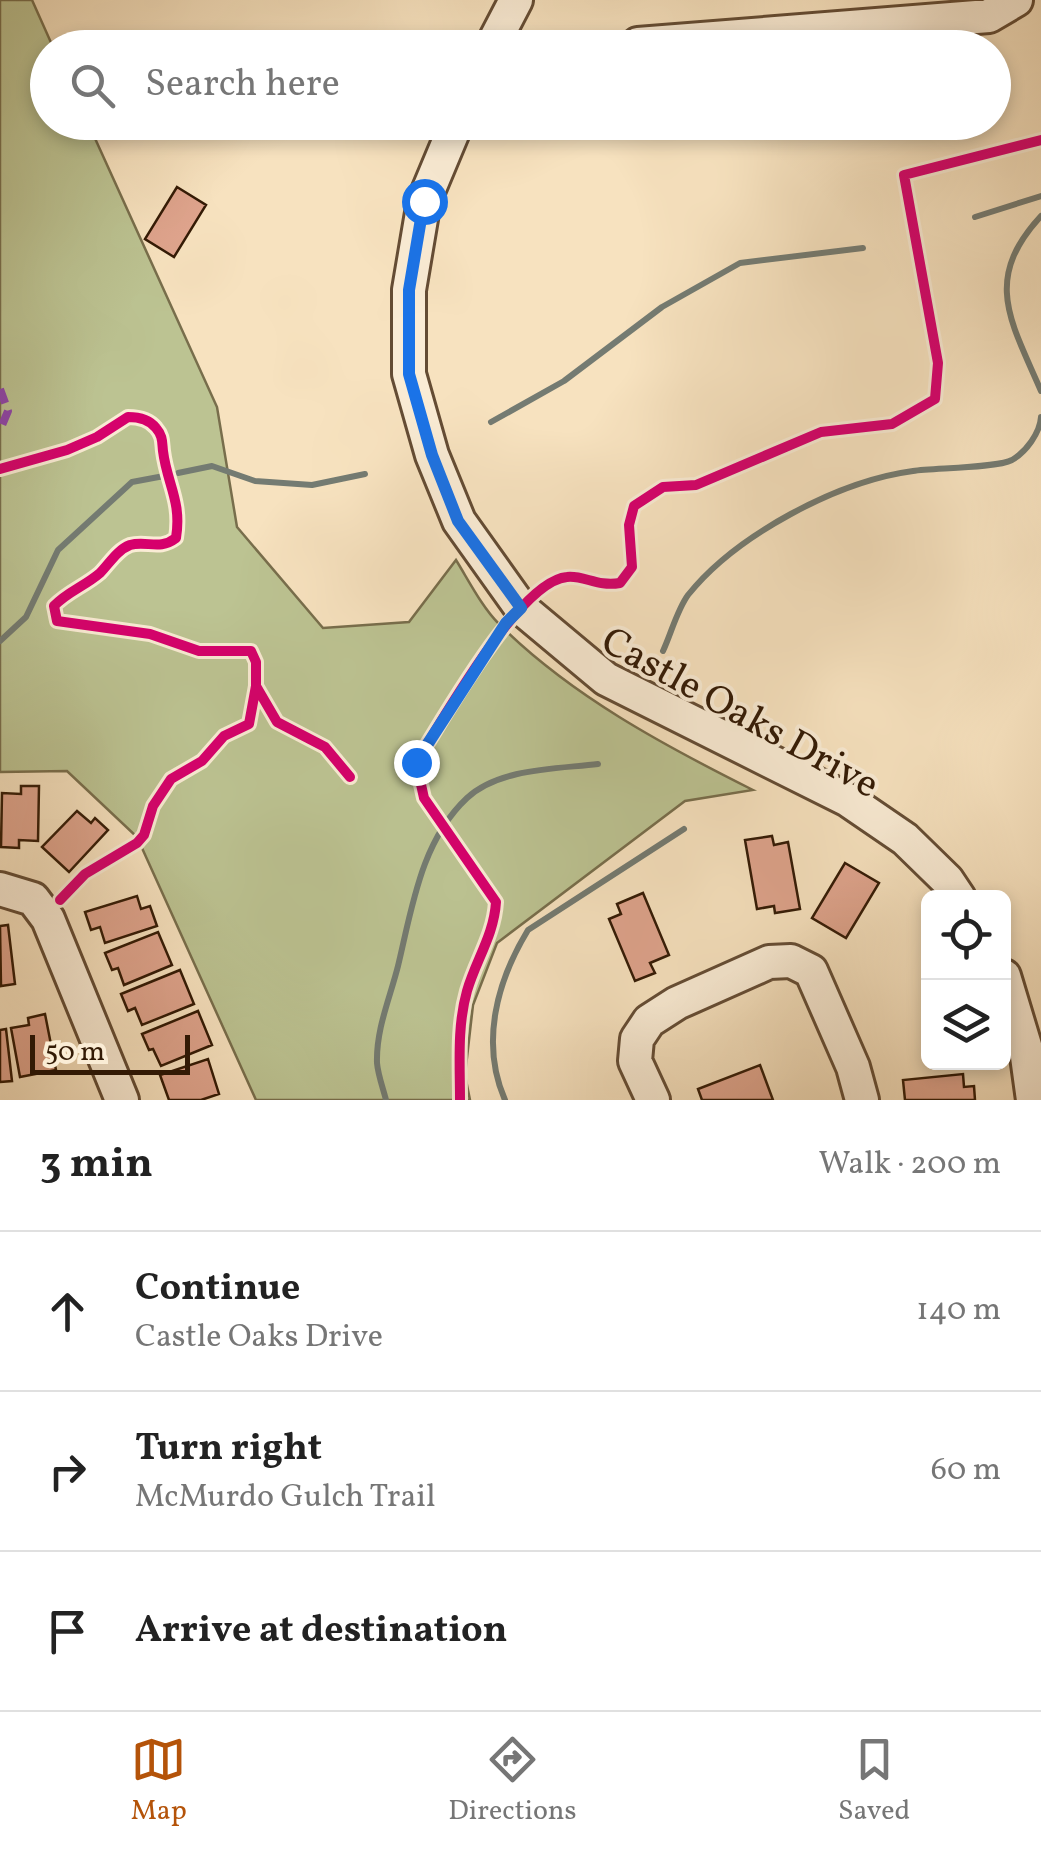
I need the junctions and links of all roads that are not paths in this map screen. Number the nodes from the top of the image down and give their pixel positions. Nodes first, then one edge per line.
1 (516, 0) edge
2 (1016, 0) edge
3 (500, 30) edge
4 (814, 30) edge
5 (449, 140) edge
6 (0, 889) edge
7 (954, 890) edge
8 (1005, 980) edge
9 (121, 1100) edge
10 (653, 1100) edge
11 (862, 1100) edge
12 (1033, 1100) edge

1 - 3 street
2 - 4 street
5 - 7 street, Castle Oaks Drive
6 - 9 street
8 - 12 street
10 - 11 street

